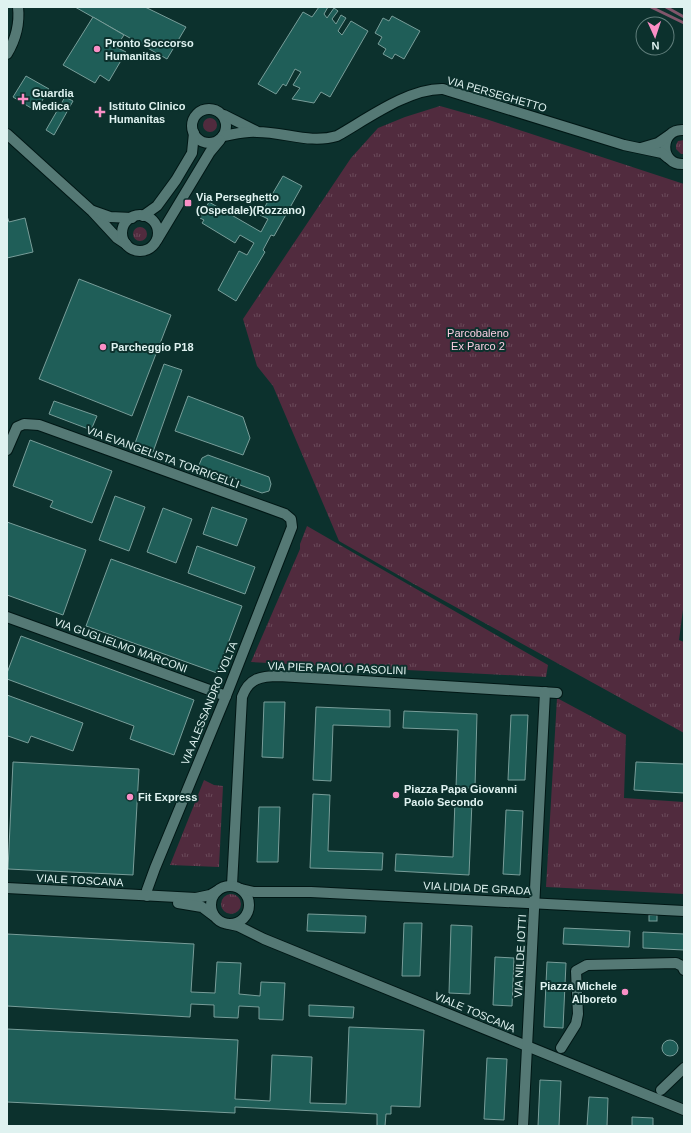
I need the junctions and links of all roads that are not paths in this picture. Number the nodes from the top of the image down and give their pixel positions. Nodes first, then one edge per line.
1 (18, 7) edge
2 (7, 54) edge
3 (224, 115) junction
4 (684, 130) edge
5 (258, 132) junction
6 (194, 133) junction
7 (7, 134) edge
8 (670, 134) junction
9 (222, 138) junction
10 (641, 148) junction
11 (668, 158) junction
12 (684, 164) edge
13 (92, 211) junction
14 (143, 216) junction
15 (132, 218) junction
16 (157, 240) junction
17 (126, 244) junction
18 (7, 450) edge
19 (291, 519) joint
20 (7, 617) edge
21 (545, 692) junction
22 (557, 693) dead end
23 (226, 696) junction
24 (236, 887) junction
25 (7, 888) edge
26 (217, 891) junction
27 (270, 892) junction
28 (150, 896) junction
29 (534, 903) junction
30 (249, 906) junction
31 (684, 911) edge
32 (214, 916) junction
33 (229, 924) junction
34 (258, 936) junction
35 (684, 970) edge
36 (527, 1047) junction
37 (561, 1048) dead end
38 (684, 1068) edge
39 (661, 1090) dead end
40 (684, 1110) edge
41 (523, 1126) edge

1 - 2 street
3 - 5 street, VIA PERSEGHETTO
3 - 6 street
3 - 9 street
4 - 8 street, VIA PERSEGHETTO
5 - 9 street, VIA PERSEGHETTO
5 - 10 street, VIA PERSEGHETTO
6 - 9 street
6 - 14 street
7 - 13 street
8 - 10 street, VIA PERSEGHETTO
8 - 11 street
9 - 16 street
10 - 11 street, VIA PERSEGHETTO
11 - 12 street, VIA PERSEGHETTO
13 - 15 street
13 - 17 street
14 - 15 street
14 - 16 street
15 - 17 street
16 - 17 street
18 - 19 street, VIA EVANGELISTA TORRICELLI
19 - 23 street, VIA ALESSANDRO VOLTA
20 - 23 street, VIA GUGLIELMO MARCONI
21 - 22 street, VIA PIER PAOLO PASOLINI
21 - 24 street, VIA PIER PAOLO PASOLINI
21 - 29 street, VIA NILDE IOTTI
23 - 28 street, VIA ALESSANDRO VOLTA
24 - 26 street
24 - 27 street, VIA LIDIA DE GRADA
24 - 30 street
25 - 28 street, VIALE TOSCANA
26 - 28 street, VIALE TOSCANA
26 - 32 street
27 - 29 street, VIA LIDIA DE GRADA
27 - 30 street, VIA LIDIA DE GRADA
28 - 32 street, VIALE TOSCANA
29 - 31 street, VIA LIDIA DE GRADA
29 - 36 street, VIA NILDE IOTTI
30 - 33 street
30 - 34 street
32 - 33 street
33 - 34 street, VIALE TOSCANA
34 - 36 street, VIALE TOSCANA
35 - 37 street
36 - 40 street, VIALE TOSCANA
36 - 41 street, VIA NILDE IOTTI
38 - 39 street

